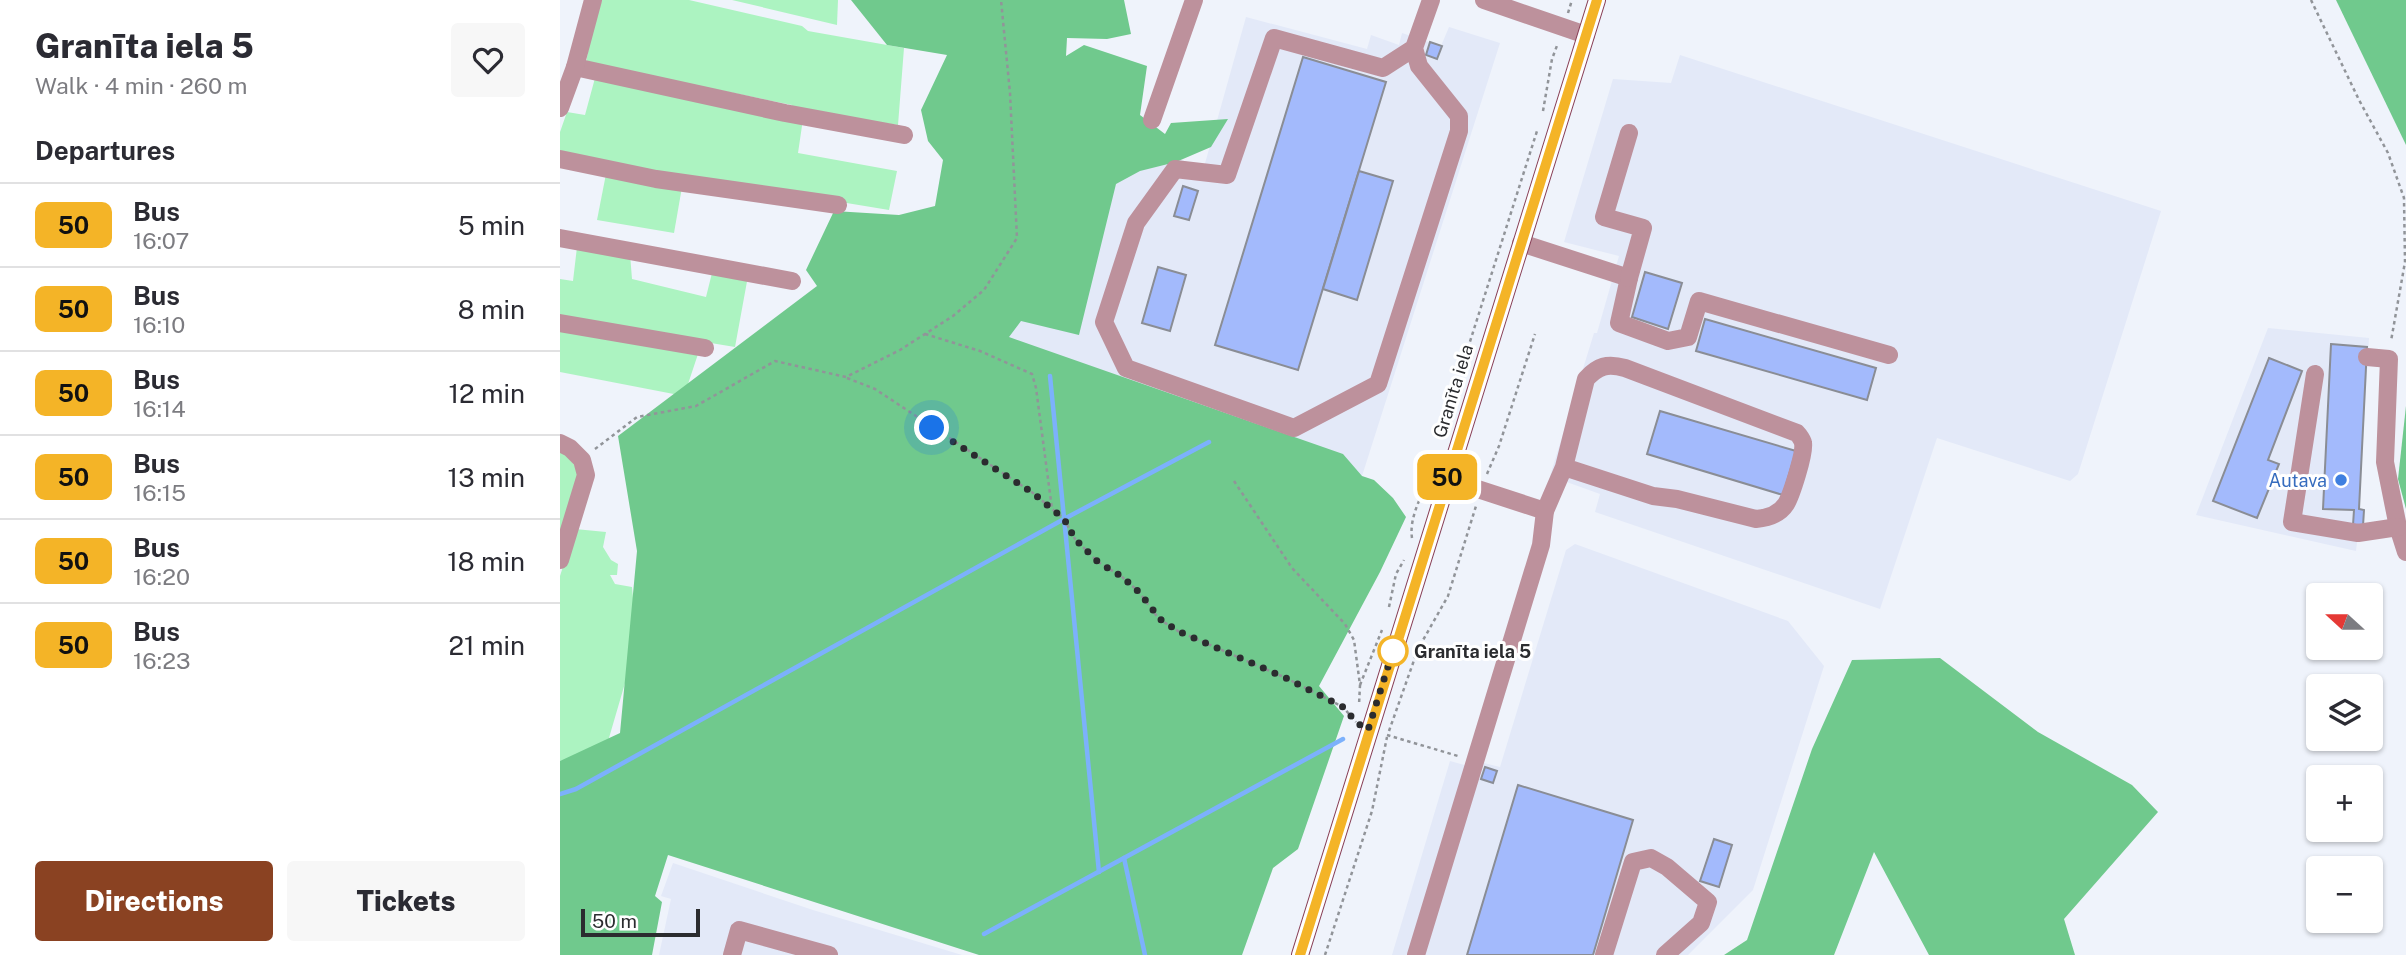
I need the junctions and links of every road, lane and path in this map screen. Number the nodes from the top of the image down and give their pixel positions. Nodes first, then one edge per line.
1 (593, 0) edge
2 (1001, 0) edge
3 (1194, 0) edge
4 (1431, 0) edge
5 (1484, 0) edge
6 (1572, 0) edge
7 (1597, 0) edge
8 (2311, 0) edge
9 (1563, 27) junction
10 (1586, 35) junction
11 (1414, 48) junction
12 (575, 67) junction
13 (560, 108) edge
14 (1542, 117) dead end
15 (1152, 120) dead end
16 (1539, 127) dead end
17 (1629, 133) dead end
18 (904, 135) dead end
19 (560, 159) edge
20 (838, 205) dead end
21 (2405, 227) edge
22 (560, 237) edge
23 (1521, 243) junction
24 (1629, 278) junction
25 (792, 281) dead end
26 (560, 323) edge
27 (925, 334) junction
28 (1535, 334) dead end
29 (705, 348) dead end
30 (1889, 355) dead end
31 (2367, 357) dead end
32 (2389, 359) junction
33 (2315, 374) dead end
34 (846, 377) junction
35 (1444, 432) dead end
36 (560, 443) edge
37 (581, 459) junction
38 (1564, 467) junction
39 (1439, 476) junction
40 (1234, 481) dead end
41 (1481, 490) junction
42 (1052, 509) junction
43 (1545, 511) junction
44 (2398, 527) junction
45 (1412, 541) dead end
46 (2406, 552) edge
47 (1408, 553) dead end
48 (560, 560) edge
49 (1388, 616) dead end
50 (1383, 628) dead end
51 (1360, 685) junction
52 (1368, 730) junction
53 (1387, 735) junction
54 (1475, 761) junction
55 (732, 955) edge
56 (829, 955) edge
57 (1300, 955) edge
58 (1325, 955) edge
59 (1416, 955) edge
60 (1604, 955) edge
61 (1665, 955) edge

1 - 12 street
2 - 27 path
3 - 15 street
4 - 11 street
5 - 9 street
6 - 9 path
7 - 10 main road, Granīta iela
8 - 21 path
9 - 10 street
9 - 14 path
10 - 23 main road, Granīta iela
11 - 11 street
12 - 13 street
12 - 18 street
16 - 35 path
17 - 24 street
19 - 20 street
21 - 32 path
22 - 25 street
23 - 24 street
23 - 39 main road, Granīta iela
24 - 30 street
26 - 29 street
27 - 34 path
27 - 42 path
28 - 41 path
31 - 32 street
32 - 44 street
33 - 44 street
34 - 37 path
34 - 42 path
36 - 37 street
37 - 48 street
38 - 38 street
38 - 43 street
39 - 41 street
39 - 45 path
39 - 52 main road, Granīta iela
40 - 51 path
41 - 43 street
41 - 53 path
42 - 52 path
43 - 54 street
44 - 46 street
47 - 49 path
50 - 51 path
51 - 52 path
52 - 53 path
52 - 57 main road, Granīta iela
53 - 54 path
53 - 58 path
54 - 59 street
55 - 56 street
60 - 61 street

